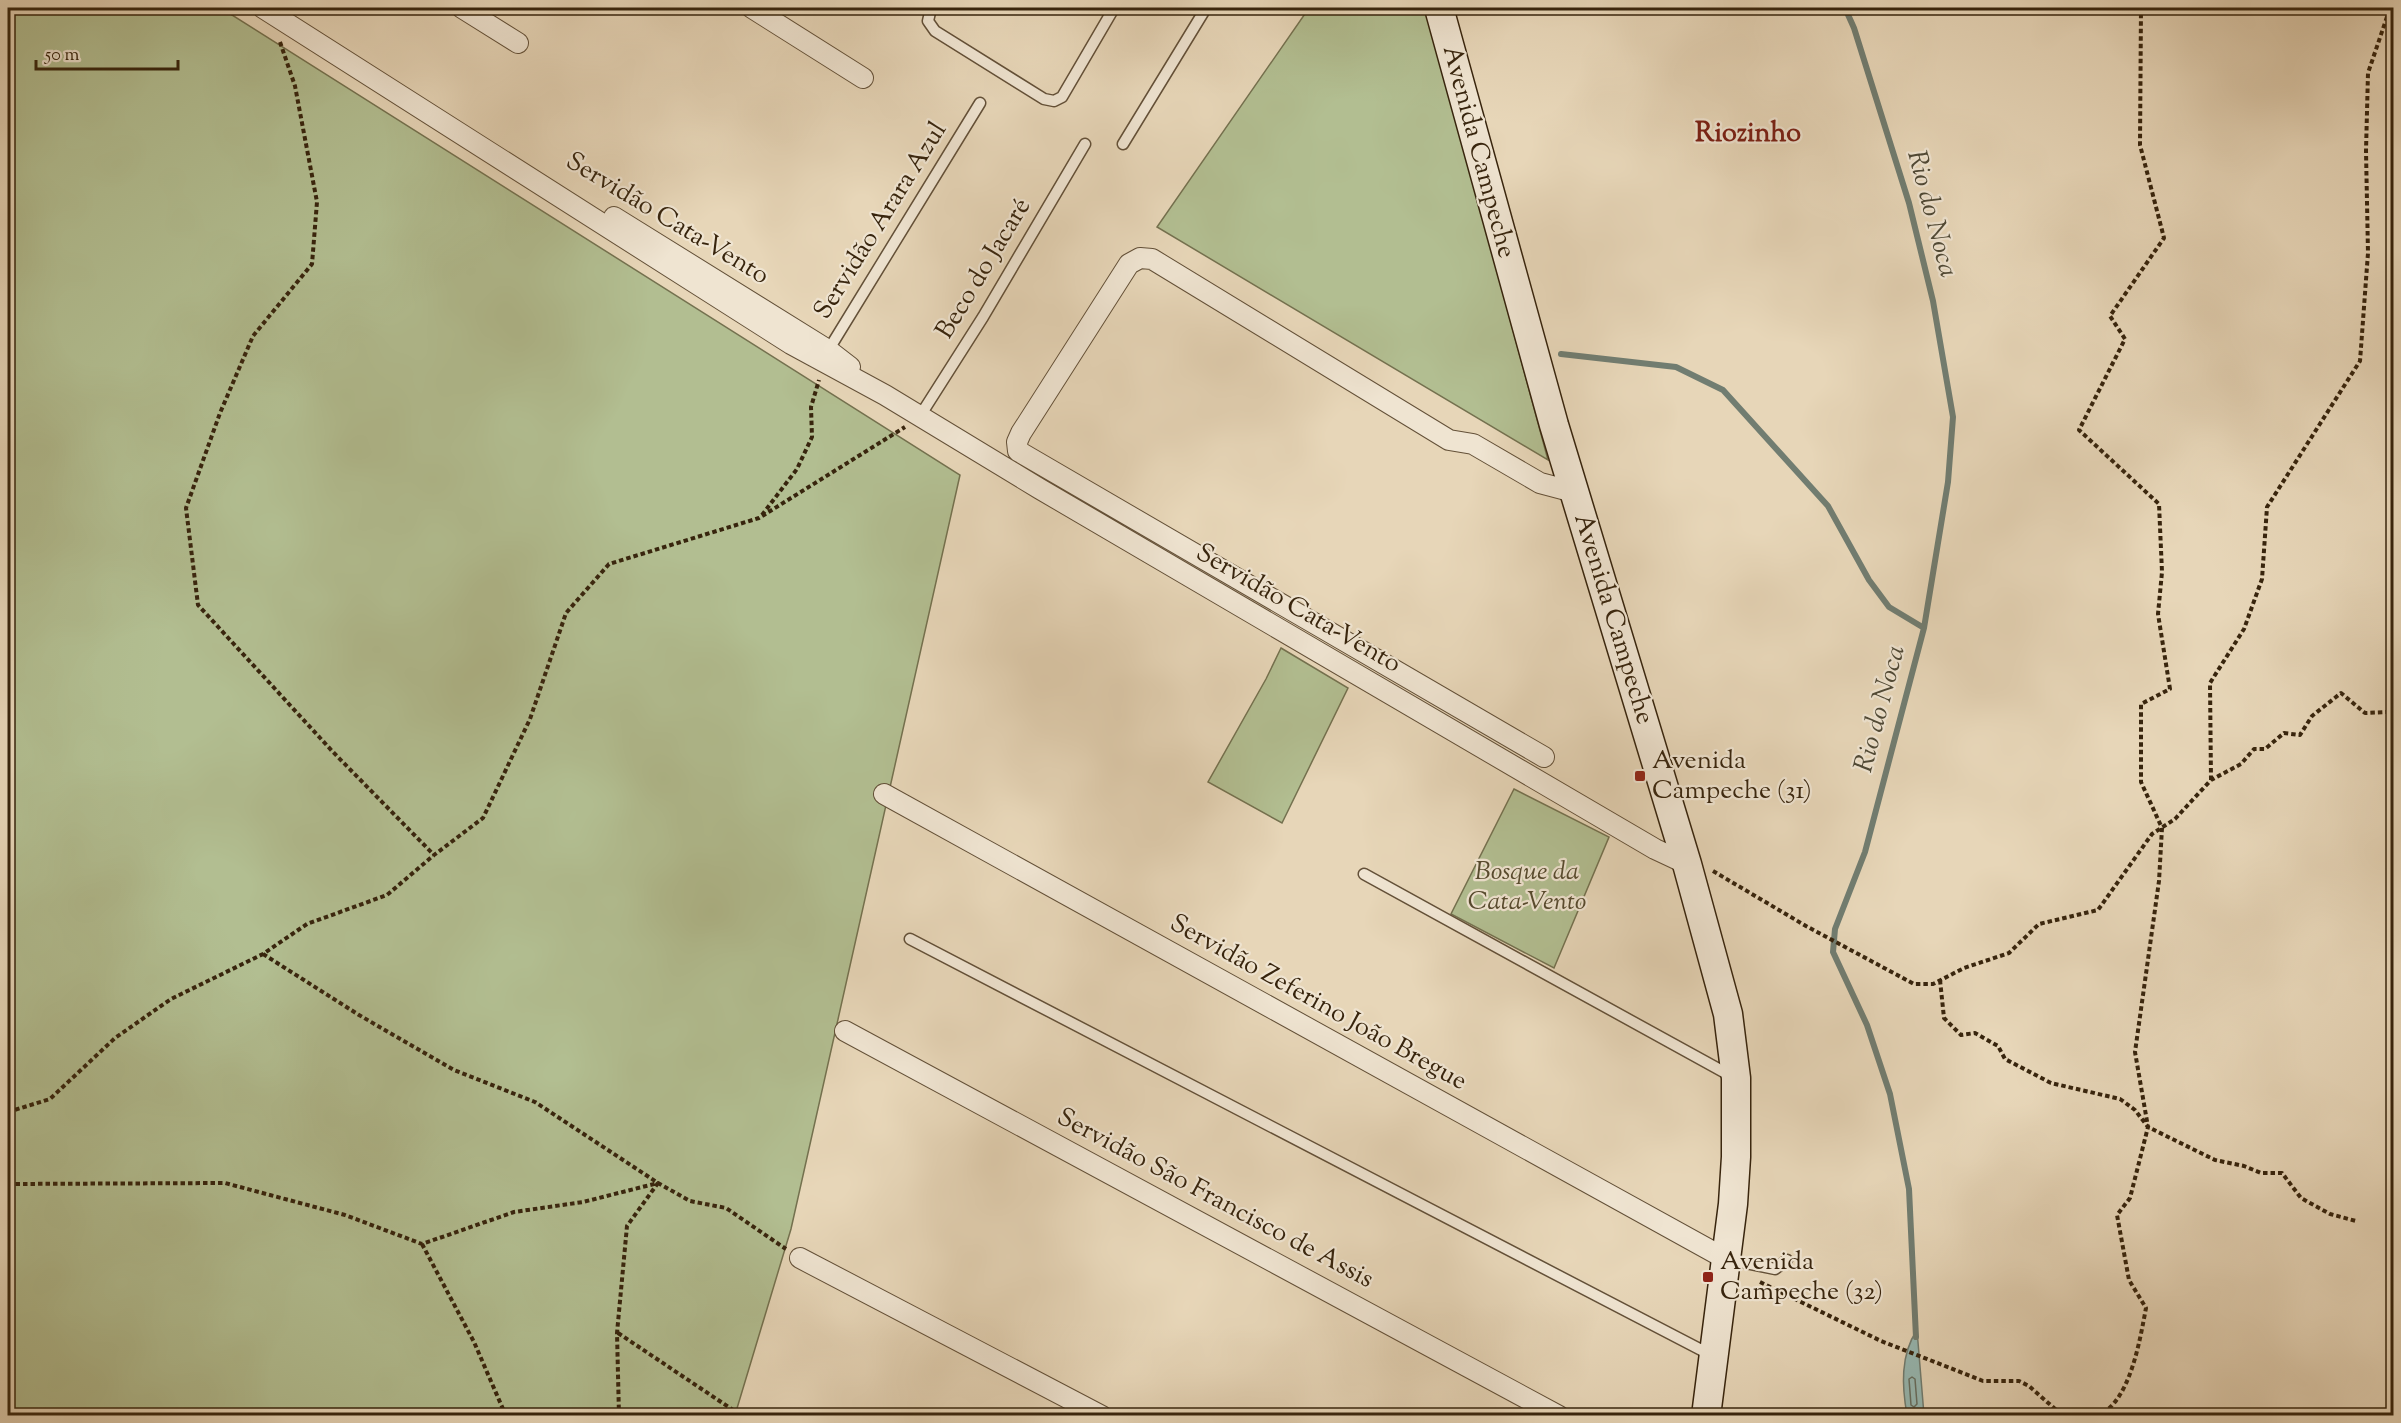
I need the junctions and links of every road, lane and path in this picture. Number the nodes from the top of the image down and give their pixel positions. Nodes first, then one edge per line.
1 (462, 8) edge
2 (752, 8) edge
3 (931, 8) edge
4 (1114, 8) edge
5 (1206, 8) edge
6 (1439, 8) edge
7 (2141, 8) edge
8 (2390, 8) edge
9 (266, 10) edge
10 (518, 44) dead end
11 (863, 78) dead end
12 (980, 103) dead end
13 (1085, 144) dead end
14 (1123, 144) dead end
15 (825, 356) junction
16 (920, 416) junction
17 (1574, 492) junction
18 (759, 518) junction
19 (1191, 551) junction
20 (1179, 570) junction
21 (2388, 712) dead end
22 (1544, 757) dead end
23 (2211, 780) junction
24 (884, 794) dead end
25 (2162, 828) junction
26 (434, 855) junction
27 (1687, 864) junction
28 (1364, 874) dead end
29 (910, 939) dead end
30 (263, 954) junction
31 (1940, 980) junction
32 (845, 1031) dead end
33 (1736, 1078) junction
34 (8, 1112) edge
35 (2148, 1127) junction
36 (658, 1183) junction
37 (8, 1184) edge
38 (2356, 1221) dead end
39 (422, 1244) junction
40 (800, 1258) joint
41 (1726, 1259) junction
42 (1787, 1260) dead end
43 (1756, 1280) dead end
44 (617, 1333) junction
45 (1714, 1357) junction
46 (506, 1416) edge
47 (619, 1416) edge
48 (742, 1416) edge
49 (1102, 1416) edge
50 (1559, 1416) edge
51 (1706, 1416) edge
52 (2062, 1416) edge
53 (2096, 1416) edge

1 - 10 street
2 - 11 street
3 - 4 lane
5 - 14 lane
6 - 17 main road, Avenida Campeche
7 - 25 path
8 - 23 path
9 - 15 street, Servidão Cata-Vento
9 - 26 path
12 - 15 lane, Servidão Arara Azul
13 - 16 lane, Beco do Jacaré
15 - 16 street, Servidão Cata-Vento
15 - 18 path
16 - 18 path
16 - 20 street, Servidão Cata-Vento
17 - 19 street
17 - 27 main road, Avenida Campeche
18 - 26 path
19 - 20 street
19 - 22 street
20 - 27 street, Servidão Cata-Vento
21 - 23 path
23 - 25 path
24 - 41 street, Servidão Zeferino João Bregue
25 - 31 path
25 - 35 path
26 - 30 path
27 - 31 path
27 - 33 main road, Avenida Campeche
28 - 33 lane
29 - 45 lane
30 - 34 path
30 - 36 path
31 - 35 path
32 - 50 street, Servidão São Francisco de Assis
33 - 41 main road, Avenida Campeche
35 - 38 path
35 - 53 path
36 - 39 path
36 - 40 path
36 - 44 path
37 - 39 path
39 - 46 path
40 - 49 street
41 - 42 lane
41 - 45 main road, Avenida Campeche
43 - 52 path
44 - 47 path
44 - 48 path
45 - 51 main road, Avenida Campeche

